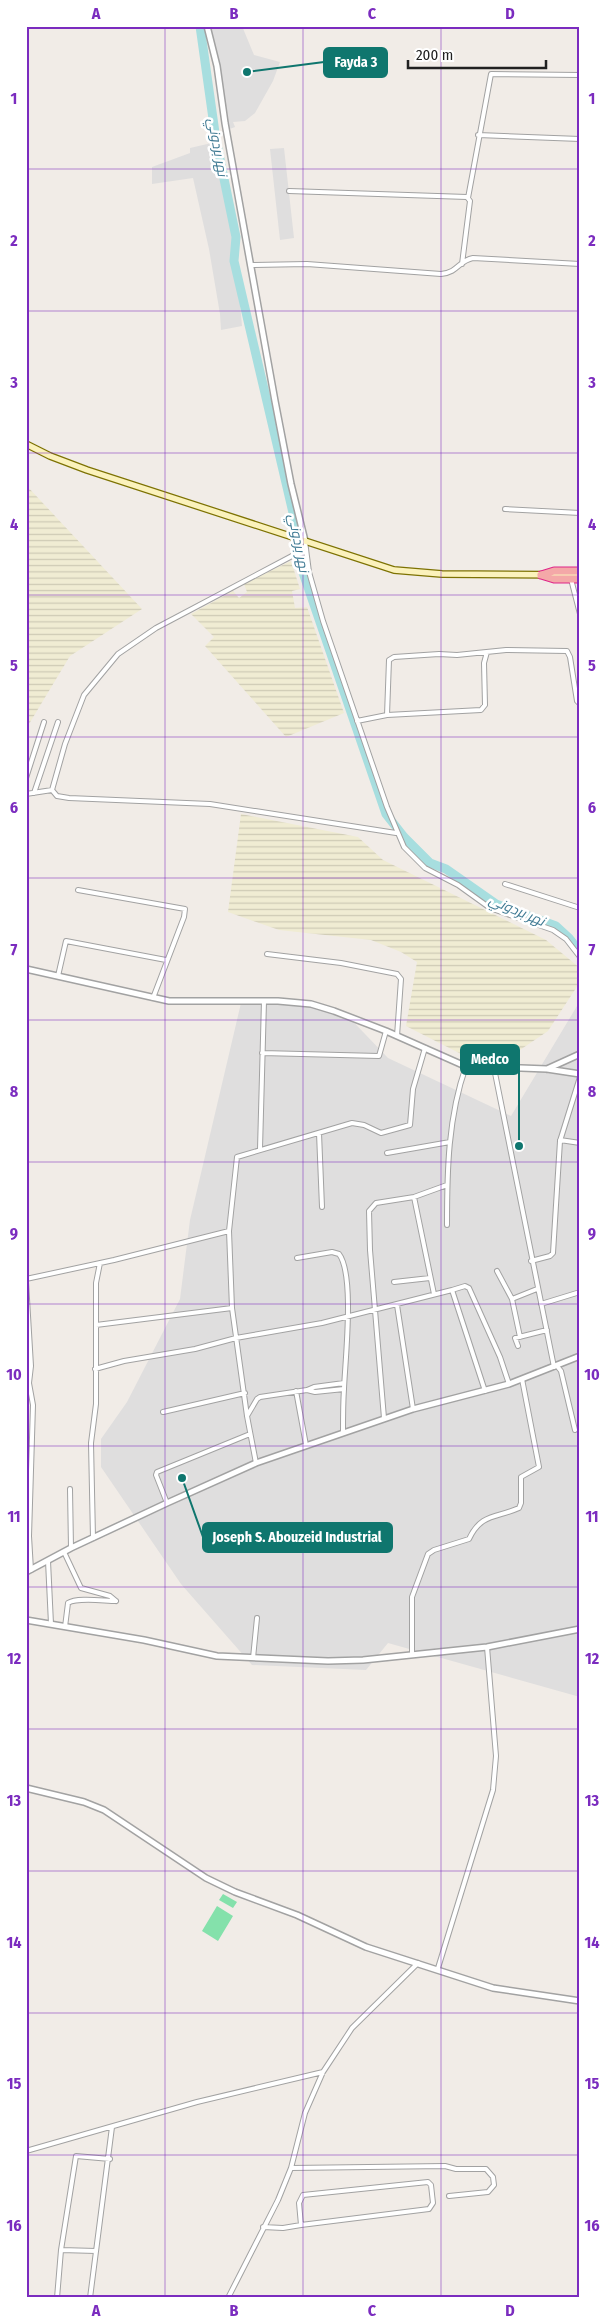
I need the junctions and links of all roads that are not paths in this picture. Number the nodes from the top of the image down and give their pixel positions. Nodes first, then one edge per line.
1 (207, 26) edge
2 (580, 74) edge
3 (478, 135) junction
4 (580, 139) edge
5 (289, 191) dead end
6 (468, 198) junction
7 (462, 264) junction
8 (580, 264) edge
9 (252, 265) junction
10 (26, 444) edge
11 (505, 509) dead end
12 (580, 513) edge
13 (303, 540) junction
14 (305, 552) junction
15 (580, 571) edge
16 (541, 575) junction
17 (580, 575) edge
18 (571, 579) junction
19 (580, 579) edge
20 (580, 614) edge
21 (487, 652) junction
22 (580, 704) edge
23 (387, 715) junction
24 (357, 721) junction
25 (44, 722) dead end
26 (58, 722) dead end
27 (26, 778) edge
28 (52, 790) junction
29 (34, 793) junction
30 (26, 794) edge
31 (396, 833) junction
32 (505, 884) dead end
33 (78, 890) dead end
34 (580, 908) edge
35 (267, 954) dead end
36 (580, 957) edge
37 (166, 960) junction
38 (26, 969) edge
39 (58, 976) junction
40 (153, 998) junction
41 (264, 1001) junction
42 (386, 1031) junction
43 (397, 1036) junction
44 (425, 1048) junction
45 (262, 1054) junction
46 (580, 1054) edge
47 (466, 1066) junction
48 (494, 1068) junction
49 (547, 1069) junction
50 (580, 1076) edge
51 (319, 1133) junction
52 (560, 1140) junction
53 (450, 1142) junction
54 (580, 1143) edge
55 (260, 1149) junction
56 (387, 1153) dead end
57 (447, 1185) junction
58 (414, 1197) junction
59 (322, 1207) dead end
60 (446, 1225) dead end
61 (229, 1231) junction
62 (296, 1258) dead end
63 (531, 1261) junction
64 (100, 1263) junction
65 (497, 1271) dead end
66 (430, 1278) junction
67 (26, 1280) edge
68 (394, 1282) dead end
69 (538, 1288) junction
70 (452, 1290) junction
71 (580, 1292) edge
72 (434, 1294) junction
73 (512, 1299) junction
74 (541, 1304) junction
75 (397, 1305) junction
76 (232, 1308) junction
77 (376, 1311) junction
78 (348, 1316) junction
79 (96, 1325) junction
80 (546, 1330) junction
81 (520, 1337) junction
82 (236, 1338) junction
83 (518, 1346) dead end
84 (580, 1356) edge
85 (556, 1366) junction
86 (95, 1369) junction
87 (522, 1379) junction
88 (344, 1383) junction
89 (509, 1384) junction
90 (344, 1389) junction
91 (307, 1390) junction
92 (296, 1391) junction
93 (485, 1391) junction
94 (245, 1393) junction
95 (412, 1409) junction
96 (163, 1412) dead end
97 (247, 1416) junction
98 (384, 1418) junction
99 (575, 1430) dead end
100 (343, 1432) junction
101 (250, 1434) junction
102 (306, 1445) junction
103 (256, 1463) junction
104 (70, 1489) dead end
105 (167, 1503) junction
106 (93, 1538) junction
107 (71, 1548) junction
108 (64, 1552) junction
109 (48, 1561) junction
110 (28, 1571) edge
111 (258, 1618) dead end
112 (26, 1620) edge
113 (51, 1624) junction
114 (65, 1627) junction
115 (580, 1629) edge
116 (487, 1647) junction
117 (412, 1655) junction
118 (253, 1658) junction
119 (26, 1788) edge
120 (418, 1964) junction
121 (438, 1968) junction
122 (580, 2001) edge
123 (323, 2072) junction
124 (112, 2127) junction
125 (26, 2151) edge
126 (110, 2159) junction
127 (291, 2168) junction
128 (449, 2196) dead end
129 (301, 2225) junction
130 (263, 2227) junction
131 (61, 2250) junction
132 (96, 2251) junction
133 (57, 2298) edge
134 (90, 2298) edge
135 (228, 2298) edge

1 - 9 street
2 - 3 street
3 - 4 street
3 - 6 street
5 - 6 street
6 - 7 street
7 - 8 street
7 - 9 street
9 - 13 street
10 - 13 main road
11 - 12 street
13 - 14 street
13 - 16 main road
14 - 24 street
14 - 28 street
15 - 16 highway
16 - 17 main road
16 - 18 highway
18 - 19 highway
18 - 20 street
21 - 22 street
21 - 23 street
21 - 23 street
23 - 24 street
24 - 31 street
25 - 27 street
26 - 29 street
28 - 29 street
28 - 31 street
29 - 30 street
31 - 36 street
32 - 34 street
33 - 37 street
35 - 43 street
37 - 39 street
37 - 40 street
38 - 39 street
39 - 40 street
40 - 41 street
41 - 42 street
41 - 45 street
42 - 43 street
42 - 45 street
43 - 44 street
44 - 47 street
44 - 51 street
45 - 55 street
46 - 49 street
47 - 48 street
47 - 53 street
48 - 49 street
48 - 63 street
49 - 50 street
50 - 52 street
51 - 55 street
51 - 59 street
52 - 54 street
52 - 63 street
53 - 56 street
53 - 57 street
55 - 61 street
57 - 58 street
57 - 60 street
58 - 66 street
58 - 77 street
61 - 64 street
61 - 76 street
62 - 78 street
63 - 69 street
64 - 67 street
64 - 79 street
65 - 73 street
66 - 68 street
66 - 72 street
67 - 110 street
69 - 73 street
69 - 74 street
70 - 72 street
70 - 89 street
70 - 93 street
71 - 74 street
72 - 75 street
73 - 81 street
74 - 80 street
75 - 77 street
75 - 95 street
76 - 79 street
76 - 82 street
77 - 78 street
77 - 98 street
78 - 82 street
78 - 88 street
79 - 86 street
80 - 81 street
80 - 85 street
81 - 83 street
82 - 86 street
82 - 94 street
84 - 85 street
85 - 87 street
85 - 99 street
86 - 106 street
87 - 89 street
87 - 117 street
88 - 90 street
88 - 91 street
89 - 93 street
90 - 91 street
90 - 100 street
91 - 92 street
92 - 97 street
92 - 102 street
93 - 95 street
94 - 96 street
94 - 97 street
95 - 98 street
97 - 101 street
98 - 100 street
100 - 102 street
101 - 103 street
101 - 105 street
102 - 103 street
103 - 105 street
104 - 107 street
105 - 106 street
106 - 107 street
107 - 108 street
108 - 109 street
108 - 114 street
109 - 110 street
109 - 113 street
111 - 118 street
112 - 113 street
113 - 114 street
114 - 118 street
115 - 116 street
116 - 117 street
116 - 121 street
117 - 118 street
119 - 120 street
120 - 121 street
120 - 123 street
121 - 122 street
123 - 124 street
123 - 127 street
124 - 125 street
124 - 126 street
126 - 131 street
126 - 132 street
127 - 128 street
127 - 130 street
129 - 129 street
129 - 130 street
130 - 135 street
131 - 132 street
131 - 133 street
132 - 134 street

